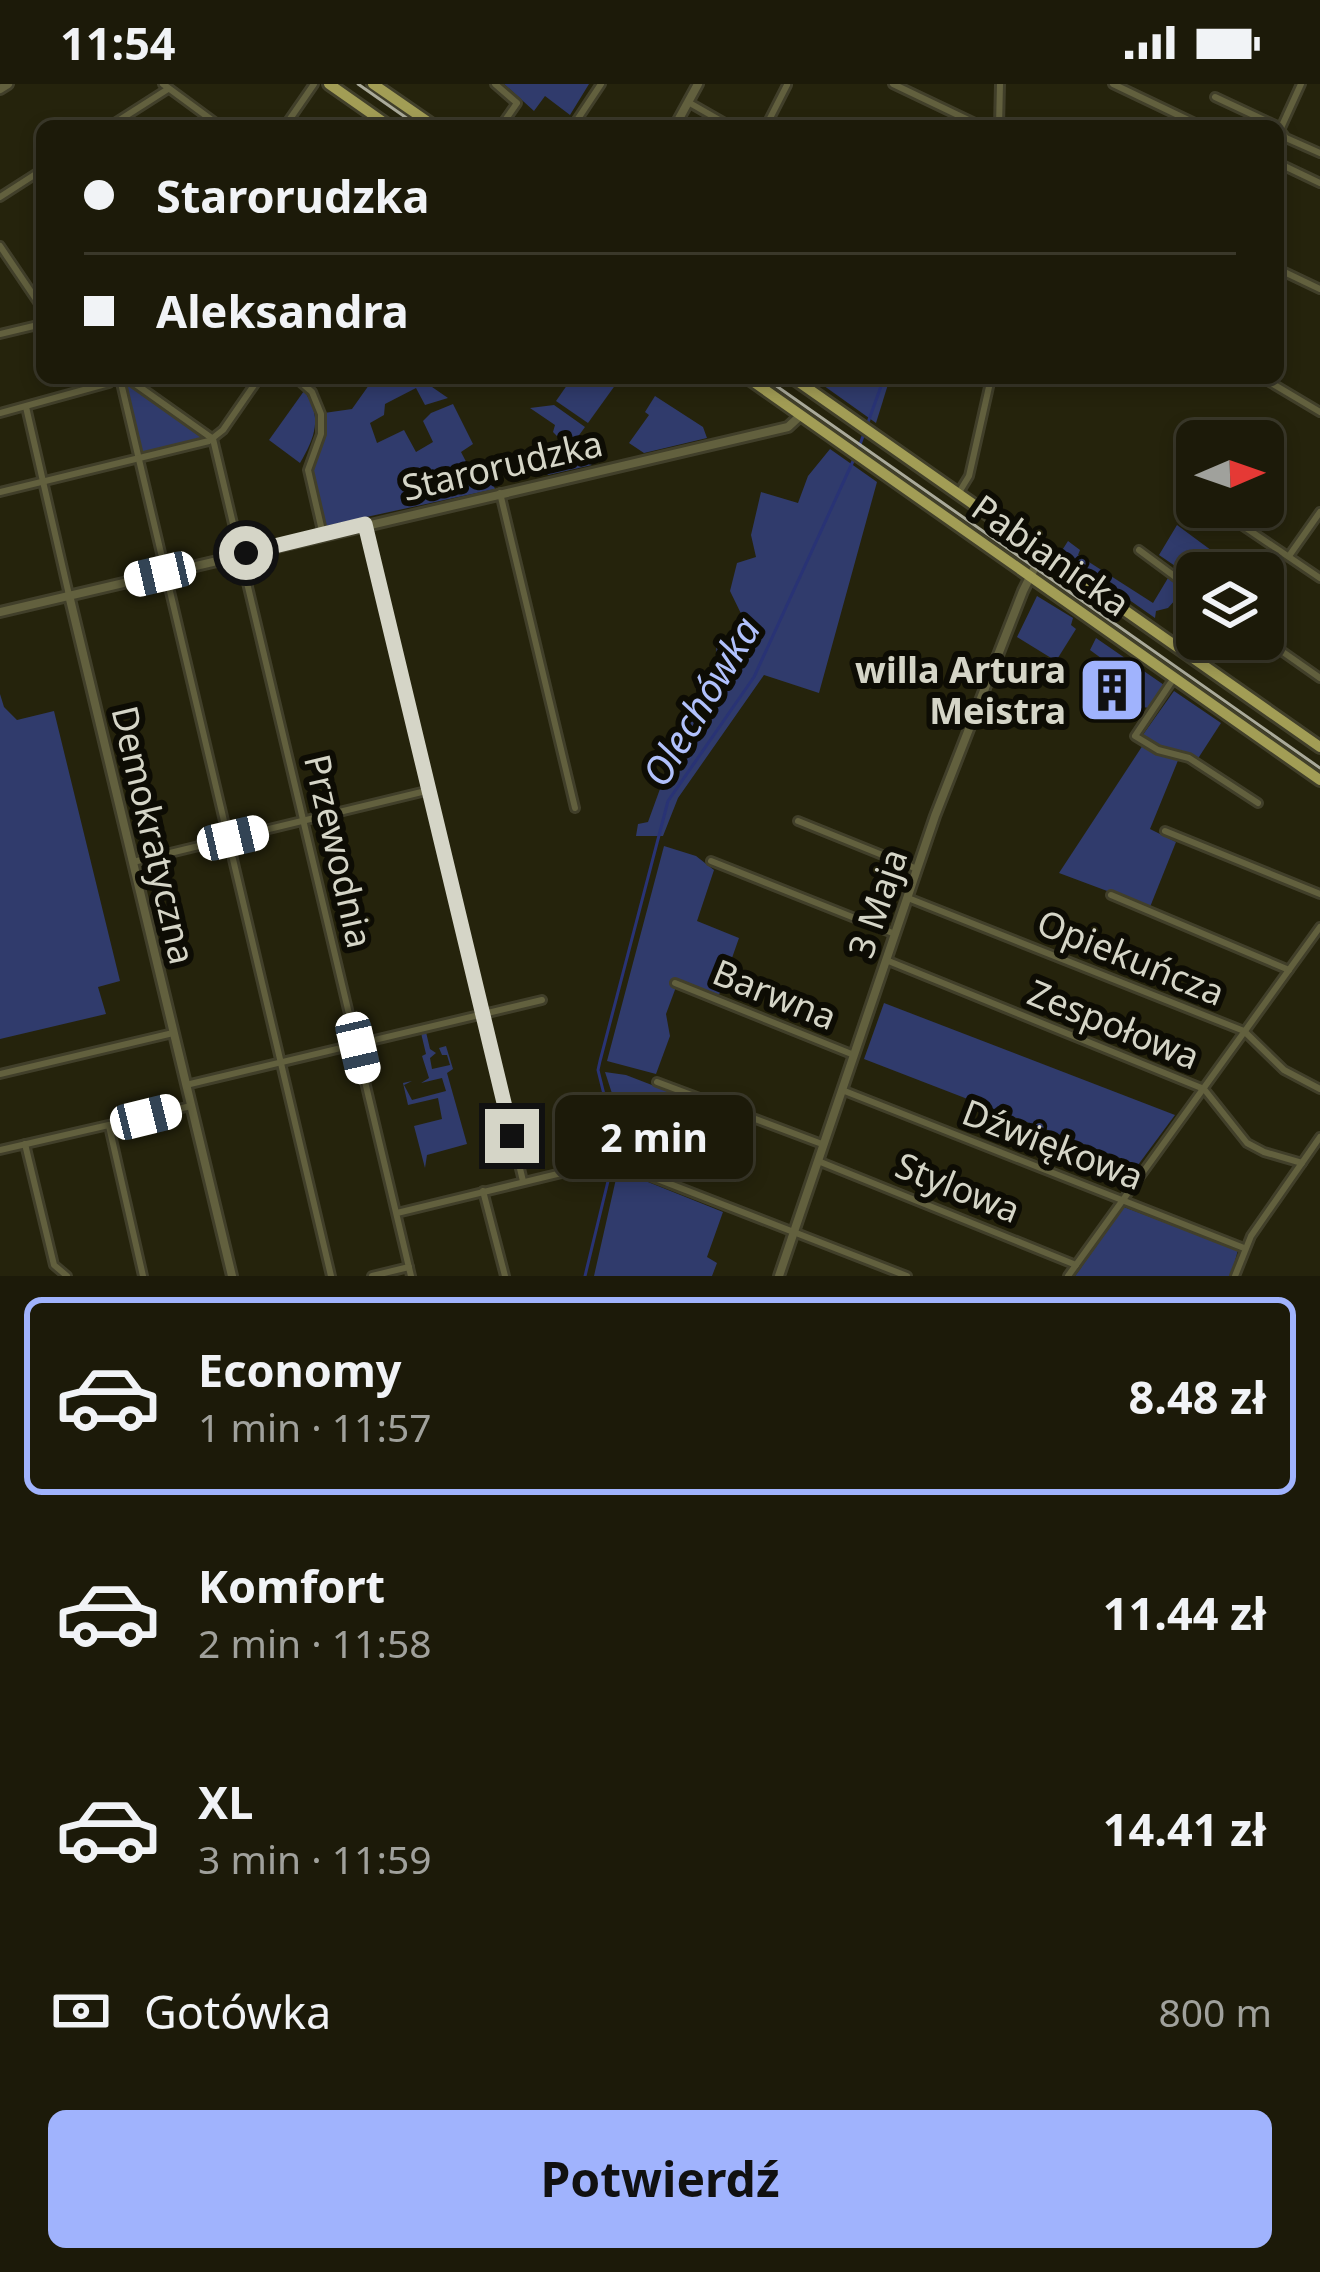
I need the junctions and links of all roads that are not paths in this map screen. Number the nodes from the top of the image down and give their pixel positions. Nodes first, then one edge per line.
1 (314, 84) edge
2 (329, 84) edge
3 (373, 84) edge
4 (495, 84) edge
5 (601, 84) edge
6 (698, 84) edge
7 (893, 84) edge
8 (1000, 84) edge
9 (1113, 84) edge
10 (1301, 84) edge
11 (787, 85) edge
12 (165, 87) edge
13 (1214, 97) dead end
14 (688, 102) junction
15 (118, 120) edge
16 (212, 120) edge
17 (289, 120) edge
18 (380, 120) edge
19 (425, 120) edge
20 (505, 120) edge
21 (577, 120) edge
22 (679, 120) edge
23 (720, 120) edge
24 (769, 120) edge
25 (968, 120) edge
26 (999, 120) edge
27 (1188, 120) edge
28 (1262, 120) edge
29 (1283, 120) edge
30 (1284, 135) edge
31 (1320, 153) edge
32 (1284, 166) edge
33 (36, 174) edge
34 (1320, 183) edge
35 (0, 197) edge
36 (0, 246) edge
37 (1284, 272) edge
38 (1320, 289) edge
39 (36, 299) edge
40 (36, 325) edge
41 (0, 334) edge
42 (96, 384) edge
43 (125, 384) edge
44 (130, 384) edge
45 (254, 384) edge
46 (303, 384) edge
47 (757, 384) edge
48 (802, 384) edge
49 (990, 384) edge
50 (1273, 384) edge
51 (26, 407) junction
52 (1320, 412) edge
53 (0, 413) edge
54 (801, 415) junction
55 (213, 439) junction
56 (138, 459) junction
57 (42, 482) junction
58 (0, 492) edge
59 (500, 494) junction
60 (958, 494) junction
61 (1320, 512) edge
62 (365, 524) junction
63 (1311, 525) junction
64 (1246, 528) edge
65 (1320, 532) edge
66 (322, 535) junction
67 (1139, 550) dead end
68 (1042, 553) junction
69 (241, 554) junction
70 (1288, 556) junction
71 (166, 573) junction
72 (1030, 576) junction
73 (1176, 577) edge
74 (1320, 578) edge
75 (69, 595) junction
76 (0, 612) edge
77 (1284, 653) edge
78 (1174, 678) junction
79 (1320, 678) edge
80 (1320, 747) edge
81 (1320, 780) edge
82 (430, 790) junction
83 (1258, 803) dead end
84 (575, 808) dead end
85 (303, 821) junction
86 (798, 821) dead end
87 (1165, 831) dead end
88 (228, 839) junction
89 (711, 861) dead end
90 (133, 862) junction
91 (917, 869) junction
92 (1320, 894) edge
93 (1111, 895) dead end
94 (908, 898) junction
95 (1320, 927) edge
96 (896, 934) junction
97 (886, 960) junction
98 (1288, 970) junction
99 (675, 983) dead end
100 (542, 1000) dead end
101 (484, 1014) junction
102 (1244, 1031) junction
103 (173, 1034) junction
104 (356, 1043) junction
105 (854, 1055) junction
106 (280, 1062) junction
107 (0, 1074) edge
108 (657, 1082) dead end
109 (186, 1085) junction
110 (1204, 1089) junction
111 (1320, 1089) edge
112 (842, 1090) junction
113 (191, 1106) junction
114 (109, 1126) junction
115 (1320, 1137) edge
116 (25, 1144) junction
117 (824, 1144) junction
118 (0, 1150) edge
119 (818, 1161) junction
120 (1302, 1163) junction
121 (523, 1180) junction
122 (483, 1190) junction
123 (1122, 1201) junction
124 (398, 1213) junction
125 (794, 1232) junction
126 (1244, 1248) junction
127 (1076, 1265) junction
128 (410, 1271) edge
129 (68, 1276) edge
130 (143, 1276) edge
131 (232, 1276) edge
132 (331, 1276) edge
133 (372, 1276) edge
134 (505, 1276) edge
135 (779, 1276) edge
136 (907, 1276) edge
137 (1068, 1276) edge
138 (1235, 1276) edge

1 - 17 street
2 - 18 main road
3 - 19 main road
4 - 20 street
5 - 21 street
6 - 14 street
7 - 25 street
8 - 26 street
9 - 27 street
10 - 29 street
11 - 24 street
12 - 15 street
12 - 16 street
13 - 28 street
14 - 22 street
14 - 23 street
30 - 31 street
32 - 34 street
33 - 35 street
36 - 39 street
37 - 38 street
40 - 41 street
42 - 51 street
43 - 56 street
44 - 55 street
45 - 55 street
46 - 66 street
47 - 54 main road, Pabianicka
48 - 60 main road, Pabianicka
49 - 60 street
50 - 52 street
51 - 53 street
51 - 57 street, Demokratyczna
54 - 59 street, Starorudzka
54 - 72 main road, Pabianicka
55 - 56 street
55 - 69 street, Przewodnia
56 - 57 street
56 - 71 street
57 - 58 street
57 - 75 street, Demokratyczna
59 - 62 street, Starorudzka
59 - 84 street
60 - 68 main road, Pabianicka
61 - 63 street
62 - 66 street, Starorudzka
62 - 82 street
63 - 65 street
63 - 70 street
64 - 70 street
66 - 69 street, Starorudzka
67 - 73 street
68 - 72 street, 3 Maja
68 - 80 main road, Pabianicka
69 - 71 street, Starorudzka
69 - 85 street, Przewodnia
70 - 74 street
71 - 75 street, Starorudzka
71 - 88 street
72 - 78 main road, Pabianicka
72 - 91 street, 3 Maja
75 - 76 street, Starorudzka
75 - 90 street, Demokratyczna
77 - 79 street
78 - 81 main road, Pabianicka
78 - 83 street
82 - 85 street
82 - 101 street
85 - 88 street
85 - 104 street, Przewodnia
86 - 91 street
87 - 92 street
88 - 90 street
88 - 106 street
89 - 96 street
90 - 103 street, Demokratyczna
91 - 94 street, 3 Maja
93 - 98 street
94 - 96 street, 3 Maja
94 - 102 street, Opiekuńcza
95 - 98 street
96 - 97 street, 3 Maja
97 - 105 street, 3 Maja
97 - 110 street, Zespołowa
98 - 102 street
99 - 105 street, Barwna
100 - 101 street
101 - 104 street
101 - 121 street
102 - 110 street
102 - 111 street, Opiekuńcza
103 - 107 street
103 - 109 street, Demokratyczna
104 - 106 street
104 - 124 street, Przewodnia
105 - 112 street, 3 Maja
106 - 109 street
106 - 132 street
108 - 117 street
109 - 113 street, Demokratyczna
110 - 120 street, Zespołowa
110 - 123 street
112 - 117 street, 3 Maja
112 - 123 street, Dźwiękowa
113 - 114 street
113 - 131 street, Demokratyczna
114 - 116 street
114 - 130 street
115 - 120 street
116 - 118 street
116 - 129 street
117 - 119 street, 3 Maja
119 - 125 street, 3 Maja
119 - 127 street, Stylowa
120 - 126 street
121 - 122 street
121 - 125 street
122 - 124 street
122 - 134 street
123 - 126 street, Dźwiękowa
123 - 127 street
124 - 128 street, Przewodnia
125 - 135 street, 3 Maja
125 - 136 street
126 - 138 street
127 - 137 street
128 - 133 street

